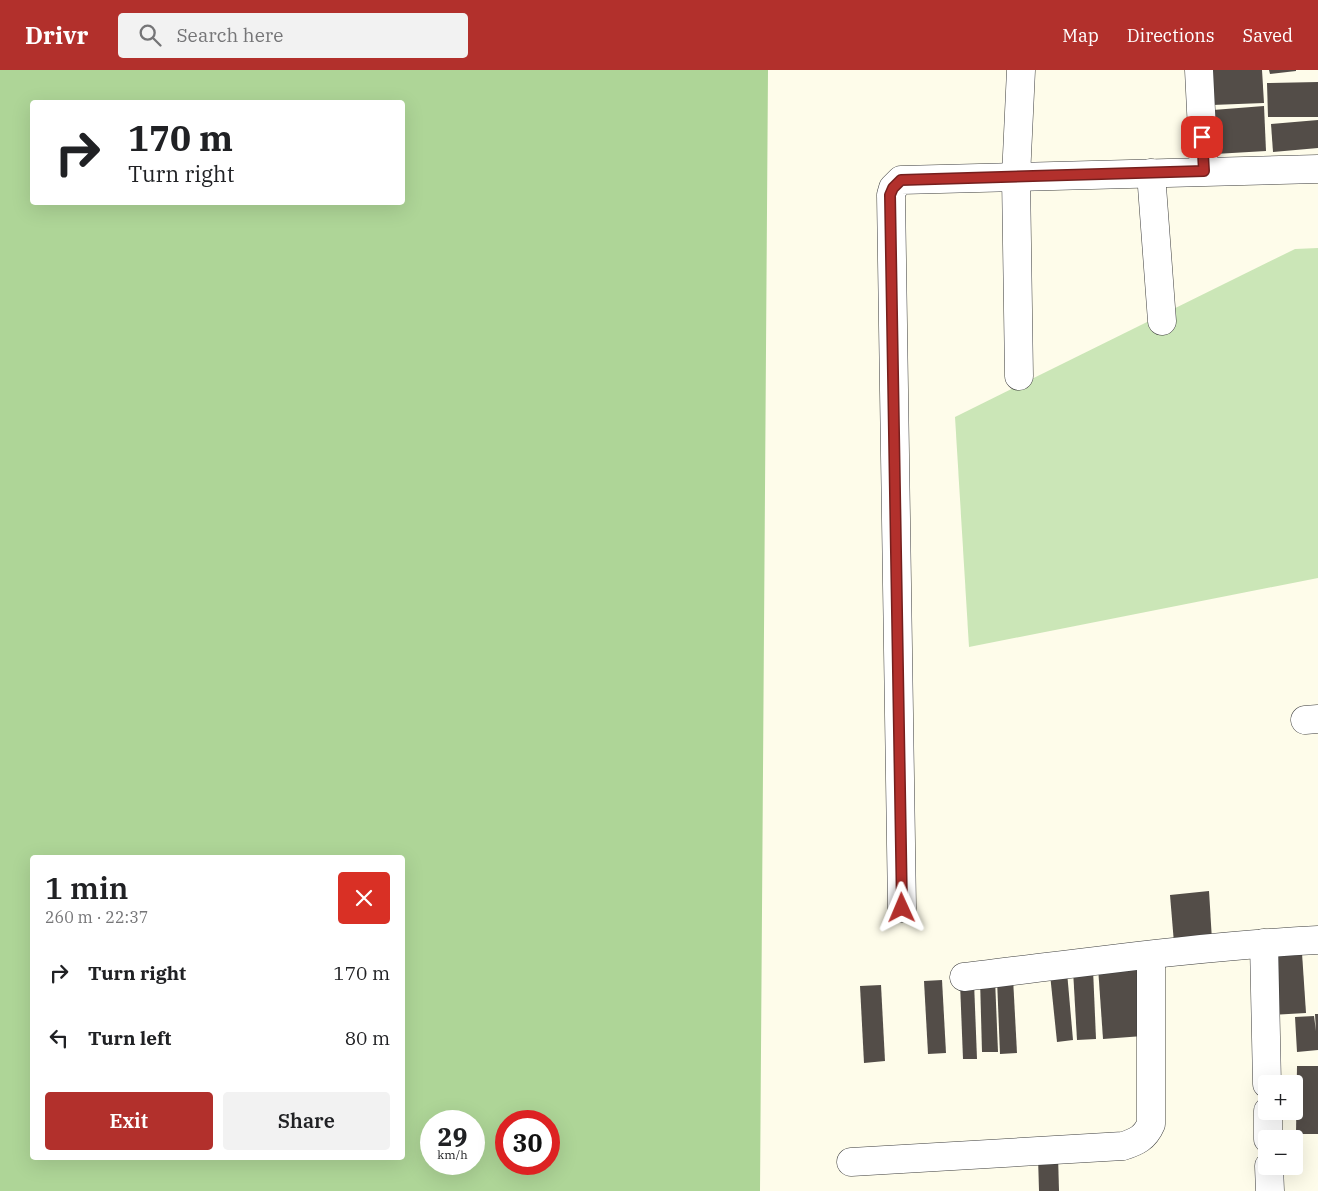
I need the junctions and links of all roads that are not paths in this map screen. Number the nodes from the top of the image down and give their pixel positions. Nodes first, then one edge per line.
1 (1021, 70) edge
2 (1199, 70) edge
3 (1318, 168) edge
4 (1204, 171) junction
5 (1151, 173) junction
6 (1016, 177) junction
7 (1162, 321) dead end
8 (1019, 376) dead end
9 (902, 908) dead end
10 (1318, 940) edge
11 (1264, 943) junction
12 (1151, 955) junction
13 (964, 977) dead end
14 (1267, 1075) edge
15 (851, 1162) dead end
16 (1269, 1175) edge
17 (1270, 1191) edge

1 - 6 street
2 - 4 street
3 - 4 street
4 - 5 street
5 - 6 street
5 - 7 street
6 - 8 street
6 - 9 street
10 - 11 street
11 - 12 street
11 - 14 street
12 - 13 street
12 - 15 street
16 - 17 street

